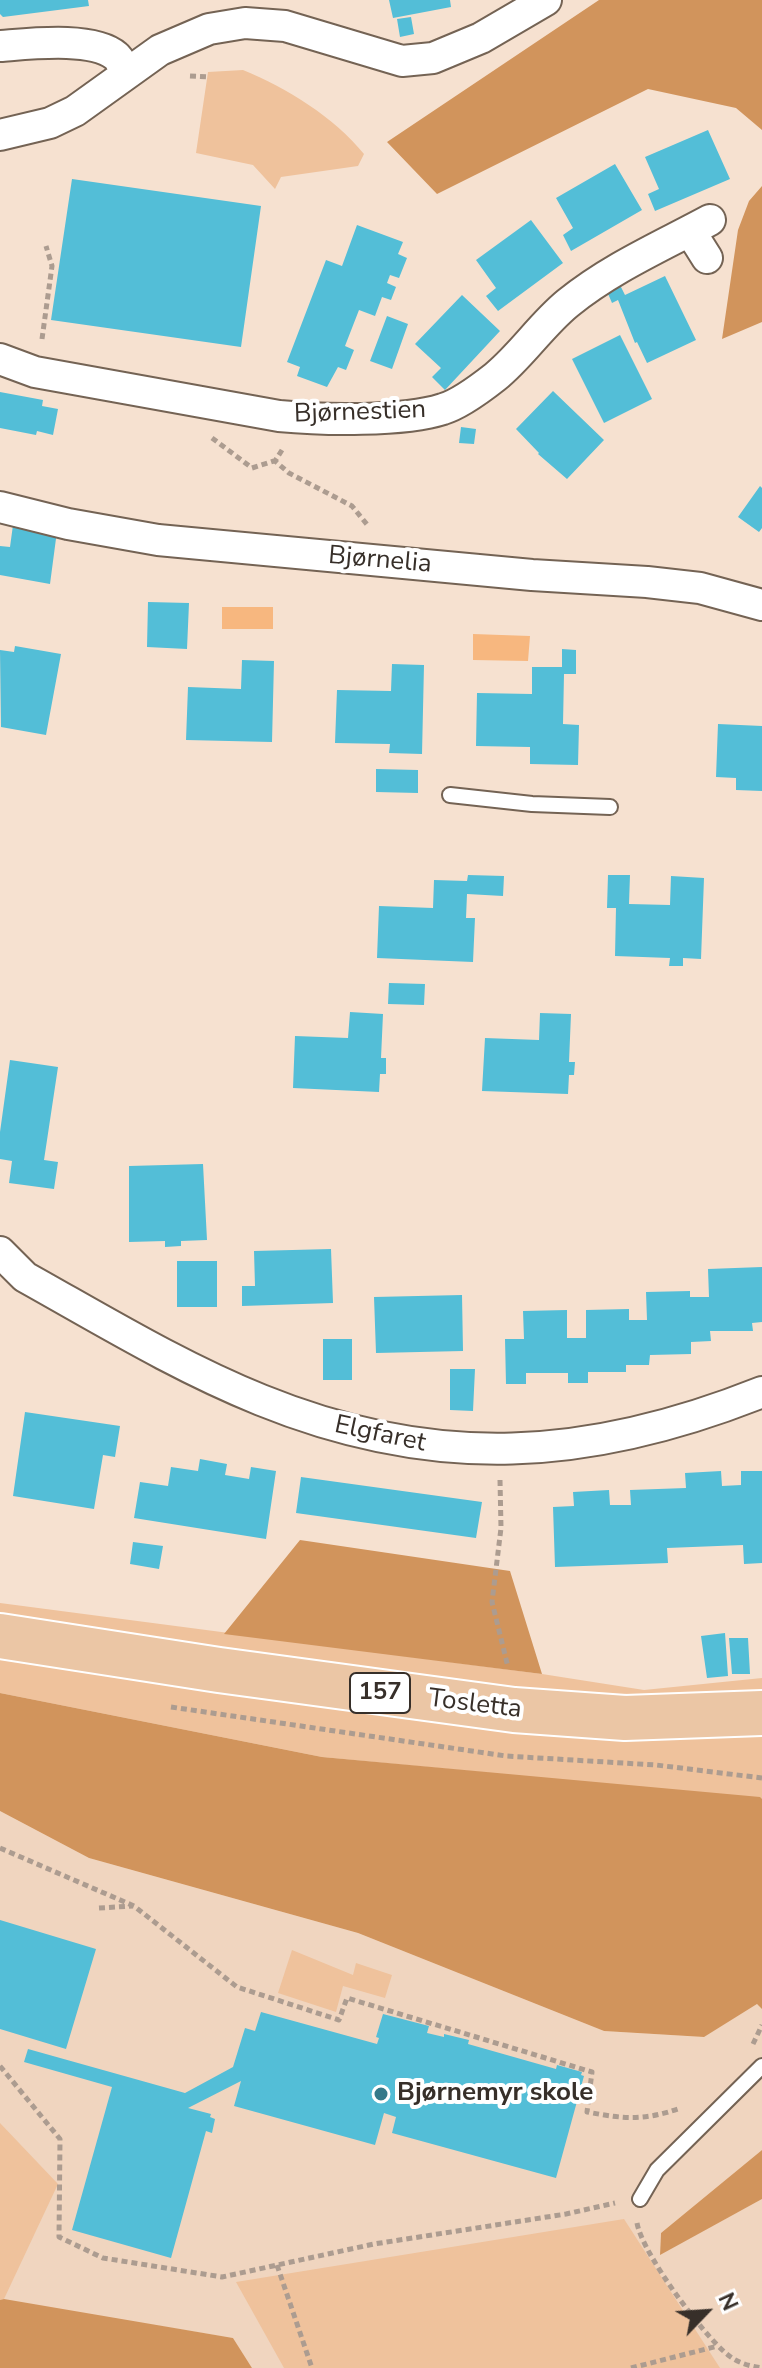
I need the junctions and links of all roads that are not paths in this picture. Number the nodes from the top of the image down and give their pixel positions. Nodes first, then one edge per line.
1 (546, 0) edge
2 (0, 46) edge
3 (126, 72) junction
4 (0, 135) edge
5 (707, 258) dead end
6 (0, 359) edge
7 (0, 507) edge
8 (762, 605) edge
9 (450, 795) dead end
10 (610, 807) dead end
11 (0, 1252) edge
12 (12, 1275) edge
13 (762, 1392) edge
14 (0, 1636) edge
15 (762, 1713) edge
16 (762, 2066) edge
17 (640, 2199) road end

1 - 3 street
2 - 3 street
3 - 4 street
5 - 6 street, Bjørnestien
7 - 8 street, Bjørnelia
9 - 10 lane
11 - 12 street, Elgfaret
12 - 13 street, Elgfaret
14 - 15 main road, Tosletta / 157
16 - 17 lane

